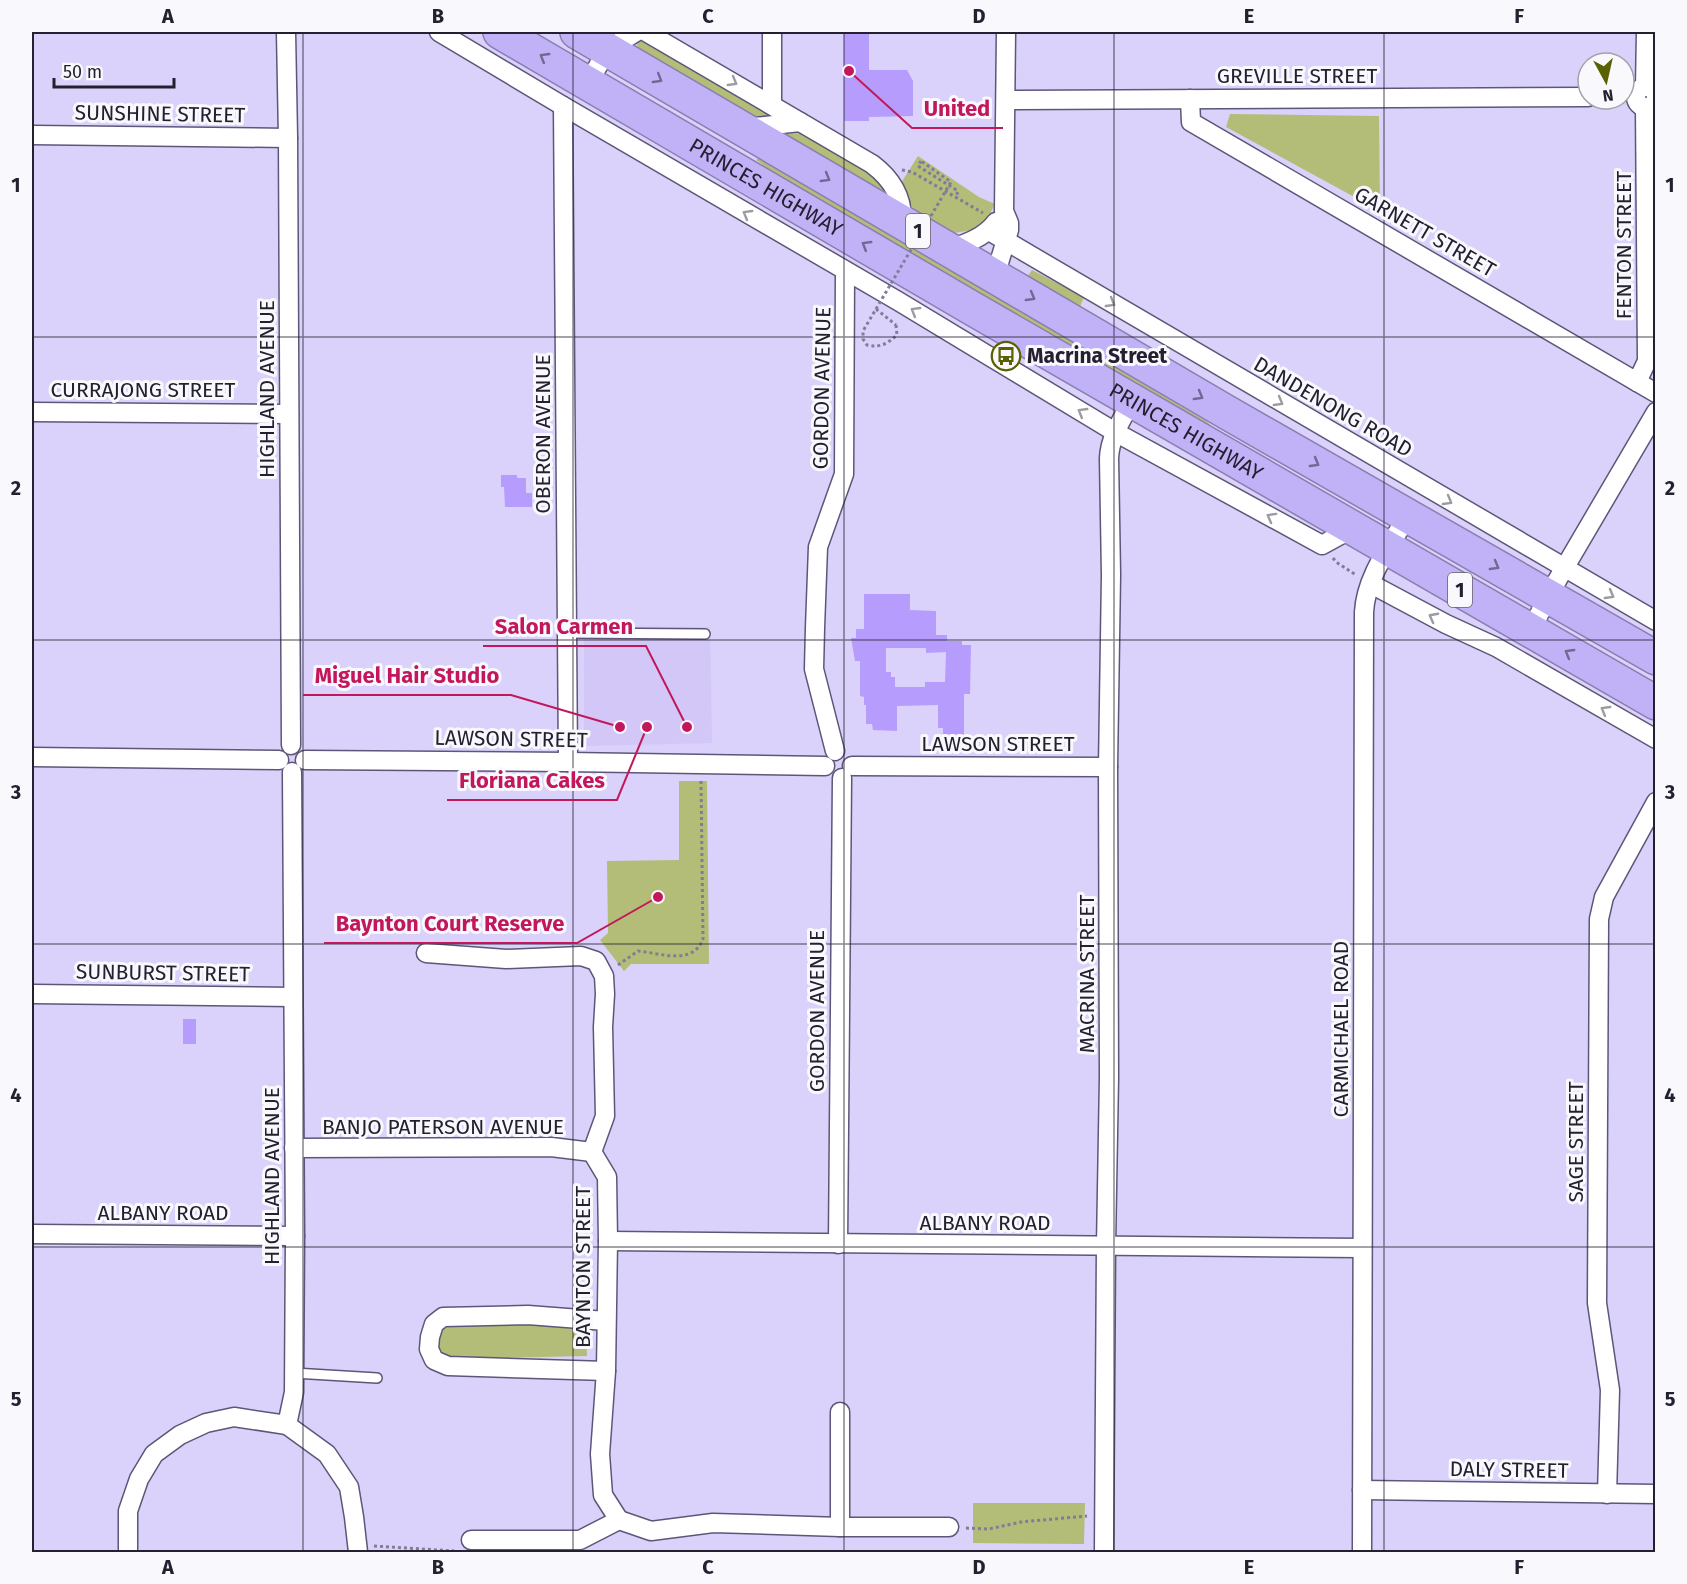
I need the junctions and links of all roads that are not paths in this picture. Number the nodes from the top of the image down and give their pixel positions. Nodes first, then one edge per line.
1 (286, 32) edge
2 (439, 32) edge
3 (500, 32) edge
4 (577, 32) edge
5 (636, 32) edge
6 (646, 32) edge
7 (772, 32) edge
8 (1006, 32) edge
9 (1646, 32) edge
10 (608, 49) junction
11 (588, 83) junction
12 (1576, 97) edge
13 (1643, 97) edge
14 (1190, 99) junction
15 (1006, 100) junction
16 (772, 105) junction
17 (563, 106) junction
18 (800, 122) junction
19 (742, 129) junction
20 (32, 135) edge
21 (288, 138) junction
22 (1004, 211) junction
23 (902, 222) junction
24 (986, 223) junction
25 (1006, 242) junction
26 (950, 250) junction
27 (846, 272) junction
28 (995, 276) junction
29 (1651, 290) edge
30 (1637, 382) junction
31 (1656, 393) edge
32 (1132, 401) junction
33 (32, 412) edge
34 (1656, 412) edge
35 (289, 414) junction
36 (1115, 432) junction
37 (1408, 515) junction
38 (1353, 528) junction
39 (1389, 549) junction
40 (1564, 569) junction
41 (1371, 584) junction
42 (1548, 597) junction
43 (1656, 621) edge
44 (1531, 631) junction
45 (567, 633) junction
46 (705, 634) dead end
47 (1656, 658) edge
48 (1656, 703) edge
49 (1656, 739) edge
50 (835, 751) junction
51 (32, 757) edge
52 (568, 762) junction
53 (292, 764) junction
54 (825, 766) junction
55 (1108, 767) junction
56 (847, 772) junction
57 (1656, 802) edge
58 (426, 953) dead end
59 (32, 994) edge
60 (293, 997) junction
61 (294, 1148) junction
62 (592, 1152) junction
63 (32, 1234) edge
64 (295, 1236) junction
65 (608, 1241) junction
66 (838, 1244) junction
67 (1106, 1246) junction
68 (1362, 1248) junction
69 (606, 1321) junction
70 (606, 1371) junction
71 (294, 1373) junction
72 (377, 1377) dead end
73 (840, 1412) dead end
74 (287, 1425) junction
75 (1362, 1490) junction
76 (1607, 1494) junction
77 (1656, 1494) edge
78 (619, 1521) junction
79 (840, 1527) junction
80 (949, 1527) road end
81 (471, 1540) road end
82 (128, 1552) edge
83 (358, 1552) edge
84 (1104, 1552) edge
85 (1362, 1552) edge

1 - 21 street, HIGHLAND AVENUE
2 - 17 street
11 -> 3 highway, PRINCES HIGHWAY / 1
4 - 10 highway, PRINCES HIGHWAY / 1
5 - 10 street
6 -> 16 street
7 - 16 street
8 - 15 street
9 - 13 street, FENTON STREET
10 - 11 street
10 -> 19 highway, PRINCES HIGHWAY / 1
32 -> 11 highway, PRINCES HIGHWAY / 1
12 - 14 street, GREVILLE STREET
13 - 29 street, FENTON STREET
14 - 15 street, GREVILLE STREET
14 - 30 street, GARNETT STREET
15 - 22 street
16 - 18 street
27 -> 17 street
17 - 45 street, OBERON AVENUE
18 - 19 street
18 - 23 street
19 -> 23 highway, PRINCES HIGHWAY / 1
20 - 21 street, SUNSHINE STREET
21 - 35 street, HIGHLAND AVENUE
22 - 24 street
22 - 25 street
23 - 26 highway, PRINCES HIGHWAY / 1
24 - 25 street, DANDENONG ROAD
24 - 26 street
25 - 28 street
25 -> 40 street, DANDENONG ROAD
26 - 28 highway, PRINCES HIGHWAY / 1
36 -> 27 street
27 - 50 street, GORDON AVENUE
28 -> 37 highway, PRINCES HIGHWAY / 1
29 - 30 street, FENTON STREET
30 - 31 street, GARNETT STREET
32 - 36 street, MACRINA STREET
32 - 38 highway, PRINCES HIGHWAY / 1
33 - 35 street, CURRAJONG STREET
34 - 40 street
35 - 53 street, HIGHLAND AVENUE
38 -> 36 street
36 - 55 street, MACRINA STREET
37 - 39 street, CARMICHAEL ROAD
37 -> 42 highway, PRINCES HIGHWAY / 1
38 - 39 highway, PRINCES HIGHWAY / 1
39 - 41 street, CARMICHAEL ROAD
39 - 44 highway, PRINCES HIGHWAY / 1
40 - 42 street
40 -> 43 street, DANDENONG ROAD
49 -> 41 street
41 - 68 street, CARMICHAEL ROAD
42 - 44 street
42 - 47 highway, PRINCES HIGHWAY / 1
48 -> 44 highway, PRINCES HIGHWAY / 1
45 - 46 lane
45 - 52 street, OBERON AVENUE
50 - 54 street
50 - 56 street
51 - 53 street, LAWSON STREET
52 - 53 street, LAWSON STREET
52 - 54 street, LAWSON STREET
53 - 60 street, HIGHLAND AVENUE
54 - 56 street
55 - 56 street, LAWSON STREET
55 - 67 street, MACRINA STREET
56 - 66 street, GORDON AVENUE
57 - 76 street, SAGE STREET
58 - 62 street
59 - 60 street, SUNBURST STREET
60 - 61 street, HIGHLAND AVENUE
61 - 62 street, BANJO PATERSON AVENUE
61 - 64 street, HIGHLAND AVENUE
62 - 65 street, BAYNTON STREET
63 - 64 street, ALBANY ROAD
64 - 71 street, HIGHLAND AVENUE
65 - 66 street, ALBANY ROAD
65 - 69 street, BAYNTON STREET
66 - 67 street, ALBANY ROAD
67 - 68 street, ALBANY ROAD
67 - 84 street, MACRINA STREET
68 - 75 street, CARMICHAEL ROAD
69 - 70 street, BAYNTON STREET
69 - 70 street
70 - 78 street, BAYNTON STREET
71 - 72 lane
71 - 74 street, HIGHLAND AVENUE
73 - 79 street
74 - 82 street
74 - 83 street
75 - 76 street, DALY STREET
75 - 85 street, CARMICHAEL ROAD
76 - 77 street, DALY STREET
78 - 79 street
78 - 81 street
79 - 80 street

